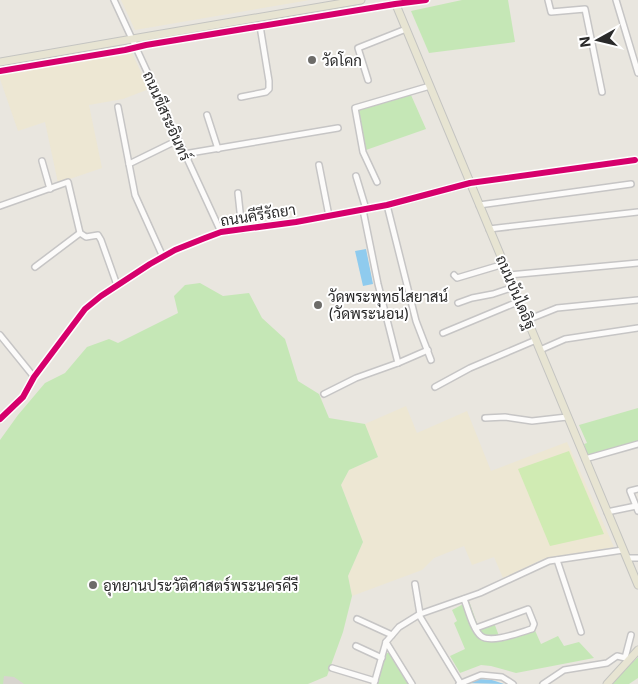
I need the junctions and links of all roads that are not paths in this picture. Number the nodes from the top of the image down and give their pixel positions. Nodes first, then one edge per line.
1 (114, 0) edge
2 (361, 0) edge
3 (426, 0) edge
4 (548, 0) edge
5 (616, 0) edge
6 (394, 2) edge
7 (260, 26) junction
8 (406, 29) junction
9 (132, 39) junction
10 (86, 47) junction
11 (136, 47) junction
12 (88, 56) junction
13 (5, 64) edge
14 (0, 71) edge
15 (638, 73) edge
16 (368, 80) dead end
17 (430, 86) junction
18 (602, 92) dead end
19 (241, 98) dead end
20 (118, 107) dead end
21 (207, 115) dead end
22 (338, 128) dead end
23 (178, 140) junction
24 (218, 149) junction
25 (184, 154) junction
26 (635, 160) dead end
27 (42, 161) dead end
28 (129, 164) junction
29 (319, 165) dead end
30 (356, 176) dead end
31 (377, 182) dead end
32 (470, 182) junction
33 (631, 184) dead end
34 (50, 188) junction
35 (238, 193) dead end
36 (387, 205) junction
37 (479, 205) junction
38 (0, 206) edge
39 (365, 210) junction
40 (638, 212) edge
41 (329, 216) junction
42 (489, 229) junction
43 (242, 230) junction
44 (80, 232) junction
45 (221, 232) junction
46 (163, 257) junction
47 (638, 263) edge
48 (504, 264) junction
49 (34, 267) dead end
50 (454, 275) dead end
51 (509, 275) junction
52 (117, 286) junction
53 (514, 287) junction
54 (638, 300) edge
55 (520, 301) junction
56 (458, 303) dead end
57 (527, 320) junction
58 (638, 328) edge
59 (443, 333) dead end
60 (0, 335) edge
61 (536, 340) junction
62 (428, 350) junction
63 (540, 350) junction
64 (431, 360) dead end
65 (398, 363) junction
66 (34, 377) junction
67 (435, 387) dead end
68 (324, 394) dead end
69 (567, 417) junction
70 (485, 418) dead end
71 (0, 419) edge
72 (638, 444) edge
73 (586, 459) junction
74 (638, 490) edge
75 (637, 508) edge
76 (608, 512) junction
77 (623, 550) junction
78 (627, 558) junction
79 (638, 558) edge
80 (557, 560) junction
81 (415, 584) dead end
82 (638, 585) edge
83 (464, 599) junction
84 (419, 614) junction
85 (357, 619) dead end
86 (476, 628) junction
87 (580, 632) dead end
88 (392, 635) junction
89 (630, 635) dead end
90 (386, 642) junction
91 (356, 646) dead end
92 (638, 650) edge
93 (382, 658) junction
94 (628, 659) junction
95 (332, 668) dead end
96 (374, 683) edge
97 (412, 684) edge
98 (460, 684) edge
99 (512, 684) edge
100 (543, 684) edge
101 (607, 684) edge

1 - 9 street, ถนนขีสระอินทร์
2 - 9 main road
3 - 6 street
4 - 18 street
5 - 15 street
6 - 7 street
6 - 8 main road, ถนนบันไดอิฐ
7 - 11 street
7 - 19 street
8 - 16 street
8 - 17 main road, ถนนบันไดอิฐ
9 - 10 main road
9 - 11 street, ถนนขีสระอินทร์
10 - 12 street
10 - 13 main road
11 - 12 street
11 - 23 street, ถนนขีสระอินทร์
12 - 13 street
13 - 14 street
17 - 31 street
17 - 32 main road, ถนนบันไดอิฐ
20 - 28 street
21 - 24 street
22 - 24 street
23 - 25 street, ถนนขีสระอินทร์
23 - 28 street
24 - 25 street
25 - 45 street, ถนนขีสระอินทร์
26 - 32 street, ถนนคีรีรัถยา
27 - 34 street
28 - 46 street
29 - 41 street
30 - 39 street
32 - 36 street, ถนนคีรีรัถยา
32 - 37 main road, ถนนบันไดอิฐ
33 - 37 street
34 - 38 street
34 - 44 street
35 - 43 street
36 - 39 street, ถนนคีรีรัถยา
36 - 62 street
37 - 42 main road, ถนนบันไดอิฐ
39 - 41 street, ถนนคีรีรัถยา
39 - 65 street
40 - 42 street
41 - 43 street, ถนนคีรีรัถยา
42 - 48 main road, ถนนบันไดอิฐ
43 - 45 street, ถนนคีรีรัถยา
44 - 49 street
44 - 52 street
45 - 46 street, ถนนคีรีรัถยา
46 - 52 street, ถนนคีรีรัถยา
47 - 51 street
48 - 50 street
48 - 51 main road, ถนนบันไดอิฐ
51 - 53 main road, ถนนบันไดอิฐ
52 - 66 street, ถนนคีรีรัถยา
53 - 55 main road, ถนนบันไดอิฐ
53 - 56 street
54 - 57 street
55 - 57 main road, ถนนบันไดอิฐ
55 - 59 street
57 - 61 main road, ถนนบันไดอิฐ
58 - 63 street
60 - 66 street
61 - 63 main road, ถนนบันไดอิฐ
61 - 67 street
62 - 64 street
62 - 65 street
63 - 69 main road, ถนนบันไดอิฐ
65 - 68 street
66 - 71 street, ถนนคีรีรัถยา
69 - 70 street
69 - 73 main road, ถนนบันไดอิฐ
72 - 73 street
73 - 76 main road, ถนนบันไดอิฐ
74 - 75 street
75 - 76 street
76 - 77 main road, ถนนบันไดอิฐ
77 - 78 main road, ถนนบันไดอิฐ
77 - 80 street
78 - 79 street
78 - 82 main road, ถนนบันไดอิฐ
80 - 83 street
80 - 87 street
81 - 84 street
83 - 84 street
83 - 86 street
84 - 88 street
84 - 98 street
85 - 88 street
86 - 86 street
88 - 90 street
89 - 94 street
90 - 93 street
90 - 97 street
91 - 93 street
92 - 94 main road
93 - 96 street
94 - 100 street
94 - 101 main road
95 - 96 street
98 - 99 street

